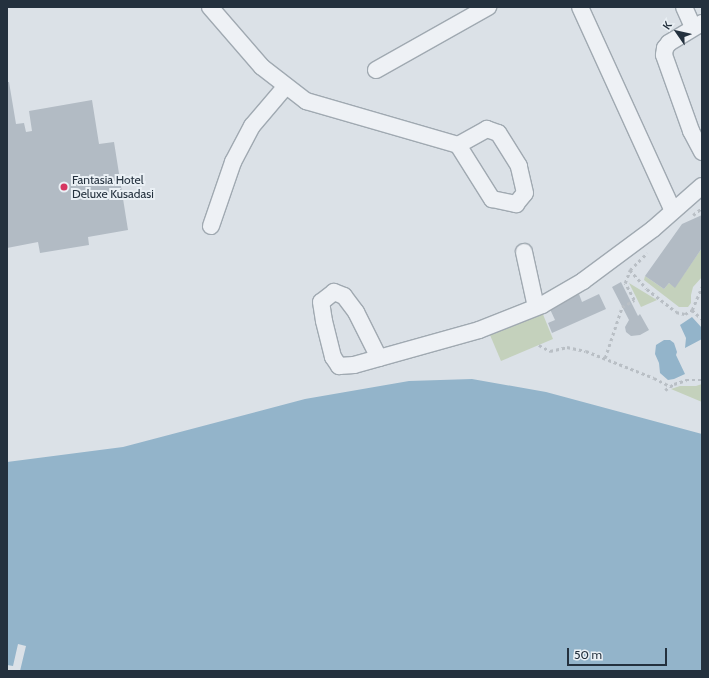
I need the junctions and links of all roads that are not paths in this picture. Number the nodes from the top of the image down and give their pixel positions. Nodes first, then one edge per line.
1 (210, 7) edge
2 (488, 7) edge
3 (580, 7) edge
4 (684, 7) edge
5 (698, 25) edge
6 (376, 70) dead end
7 (286, 86) junction
8 (458, 145) junction
9 (702, 152) edge
10 (702, 186) edge
11 (673, 211) junction
12 (211, 226) dead end
13 (524, 252) dead end
14 (536, 308) junction
15 (379, 358) junction

1 - 7 street
2 - 6 street
3 - 11 street
4 - 5 street
5 - 9 street
7 - 8 street
7 - 12 street
8 - 8 street
10 - 11 street
11 - 14 street
13 - 14 street
14 - 15 street
15 - 15 street

